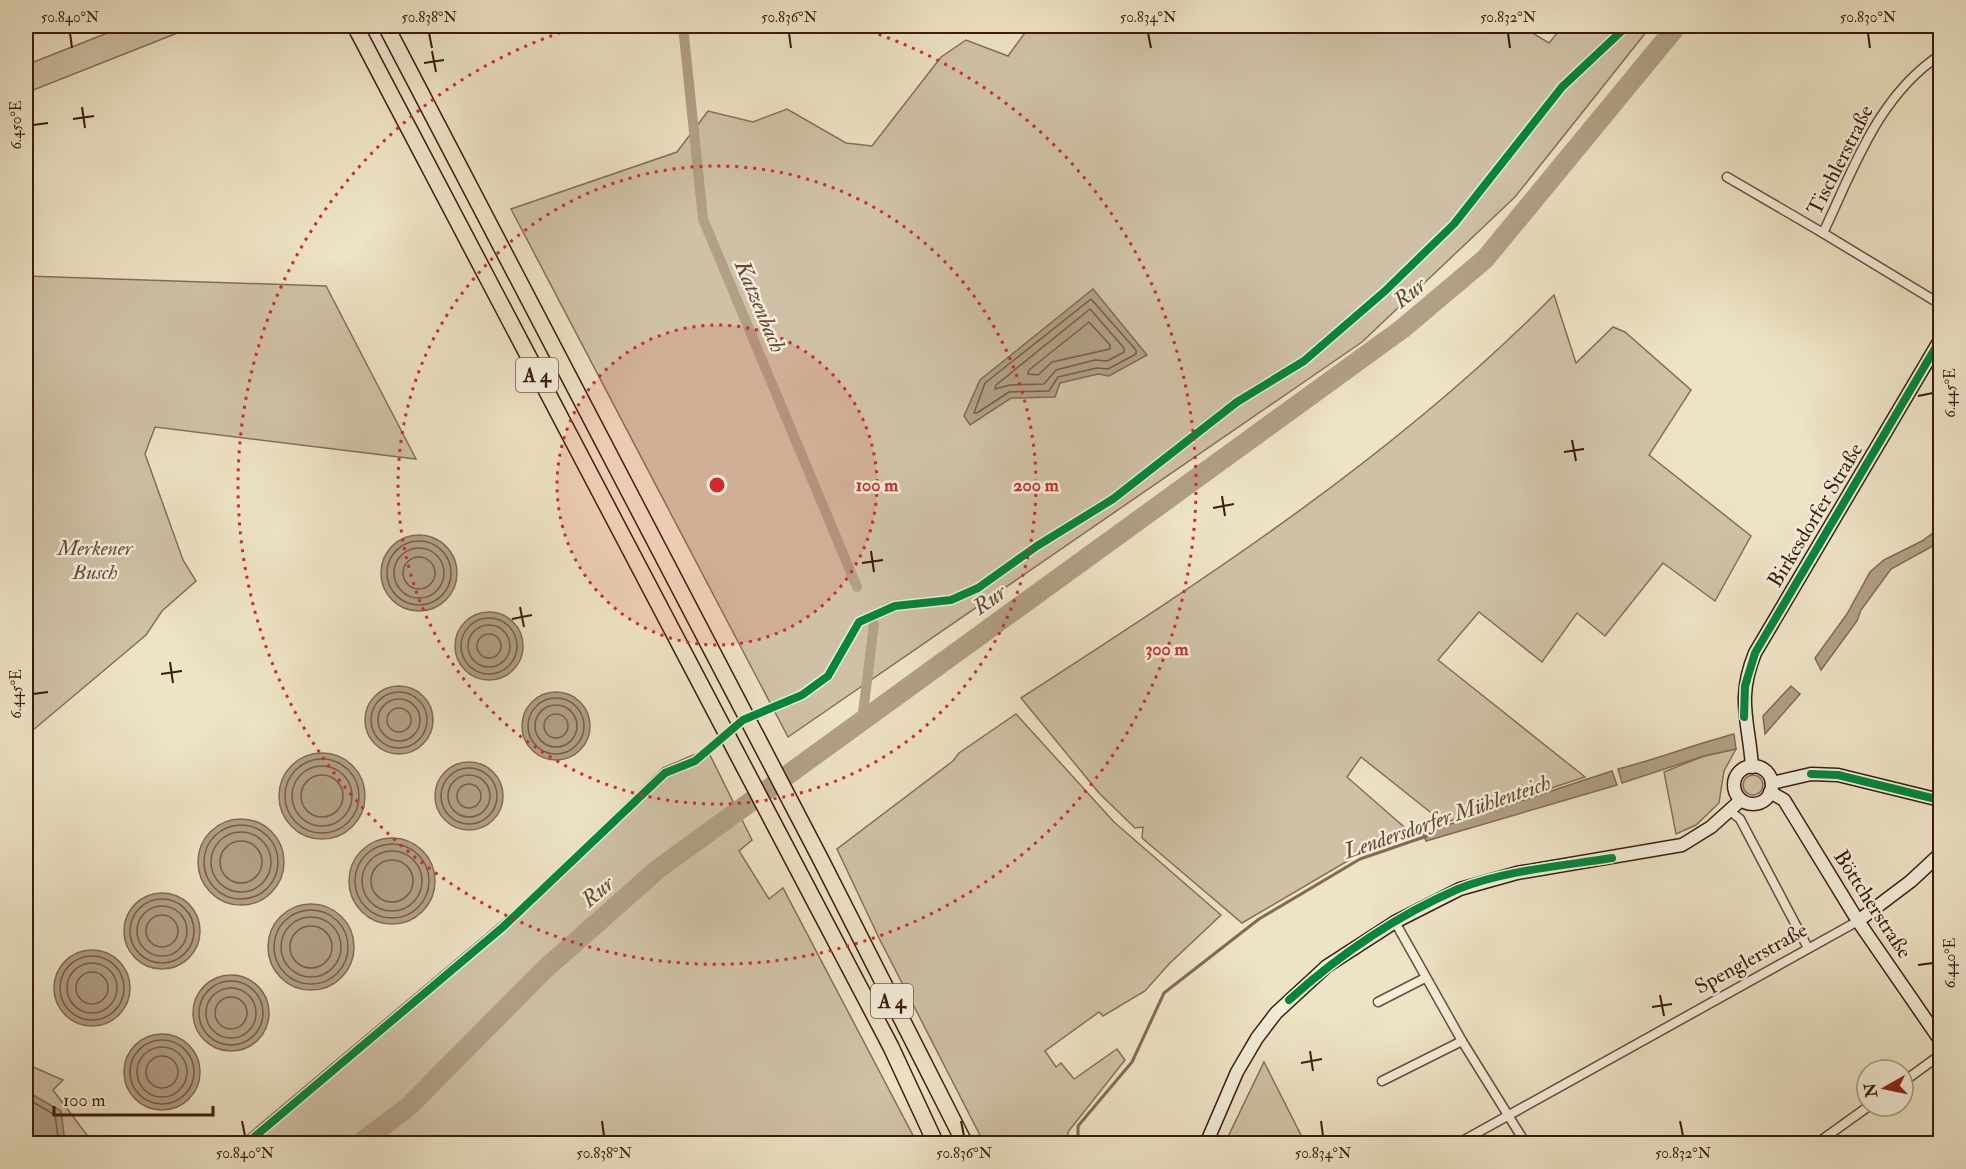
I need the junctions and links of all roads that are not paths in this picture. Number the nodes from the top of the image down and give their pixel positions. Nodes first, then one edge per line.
1 (355, 26) edge
2 (386, 26) edge
3 (1941, 55) edge
4 (1727, 177) dead end
5 (1823, 233) junction
6 (1941, 304) edge
7 (1941, 340) edge
8 (1752, 767) junction
9 (1771, 788) junction
10 (1741, 800) junction
11 (1941, 800) edge
12 (1730, 811) junction
13 (1941, 854) edge
14 (1858, 921) junction
15 (1395, 922) junction
16 (1808, 948) junction
17 (1425, 978) junction
18 (1378, 1002) dead end
19 (1941, 1040) edge
20 (1462, 1041) junction
21 (1941, 1055) edge
22 (1915, 1073) edge
23 (1382, 1081) dead end
24 (1508, 1116) junction
25 (1855, 1116) edge
26 (936, 1143) edge
27 (965, 1143) edge
28 (1206, 1143) edge
29 (1457, 1143) edge
30 (1526, 1143) edge
31 (1816, 1143) edge

1 - 26 highway, A 4
2 - 27 highway, A 4
3 - 5 street, Tischlerstraße
4 - 5 street, Tischlerstraße
5 - 6 street, Tischlerstraße
7 - 8 main road, Birkesdorfer Straße
8 - 9 main road
8 - 10 main road
9 - 10 main road
9 - 11 main road
9 - 14 main road, Böttcherstraße
10 - 12 main road
12 - 15 main road
12 - 16 street
13 - 14 main road, Spenglerstraße
14 - 16 street, Spenglerstraße
14 - 19 main road, Böttcherstraße
15 - 17 street
15 - 28 main road
16 - 24 street, Spenglerstraße
17 - 18 street
17 - 20 street
20 - 23 street
20 - 24 street
21 - 22 street
24 - 29 street, Spenglerstraße
24 - 30 street
25 - 31 street

